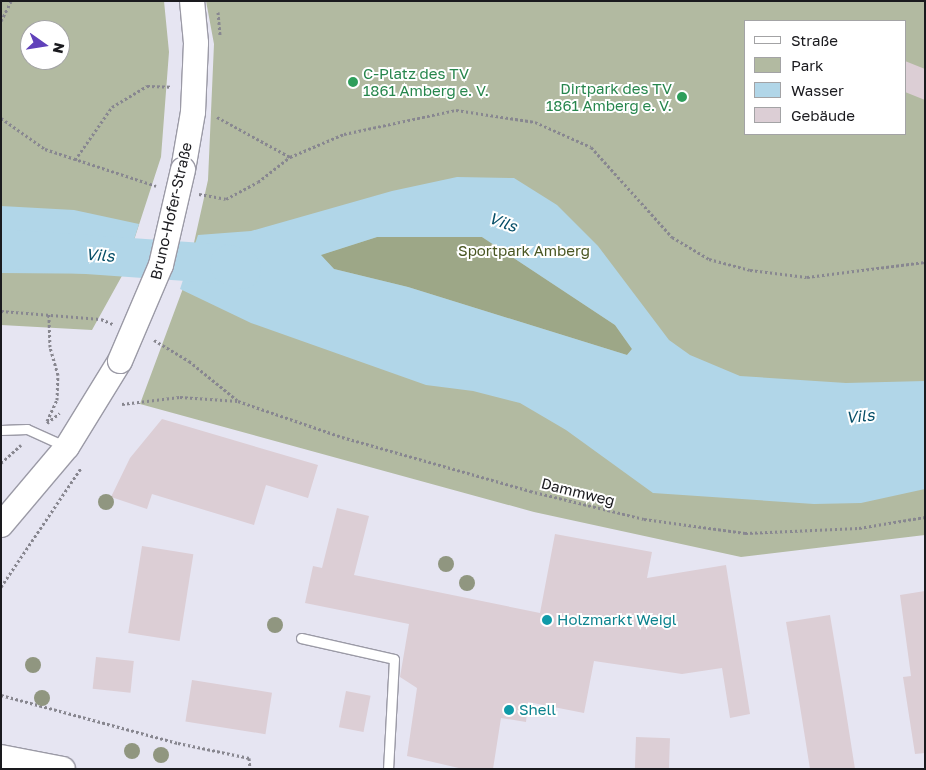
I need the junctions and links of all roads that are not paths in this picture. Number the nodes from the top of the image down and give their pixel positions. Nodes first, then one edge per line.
1 (192, 1) edge
2 (1, 430) edge
3 (67, 447) junction
4 (1, 526) edge
5 (301, 638) dead end
6 (1, 757) edge
7 (63, 769) edge
8 (388, 769) edge

1 - 3 main road, Bruno-Hofer-Straße, bridge
2 - 3 lane
3 - 4 main road, Bruno-Hofer-Straße
5 - 8 lane
6 - 7 main road

